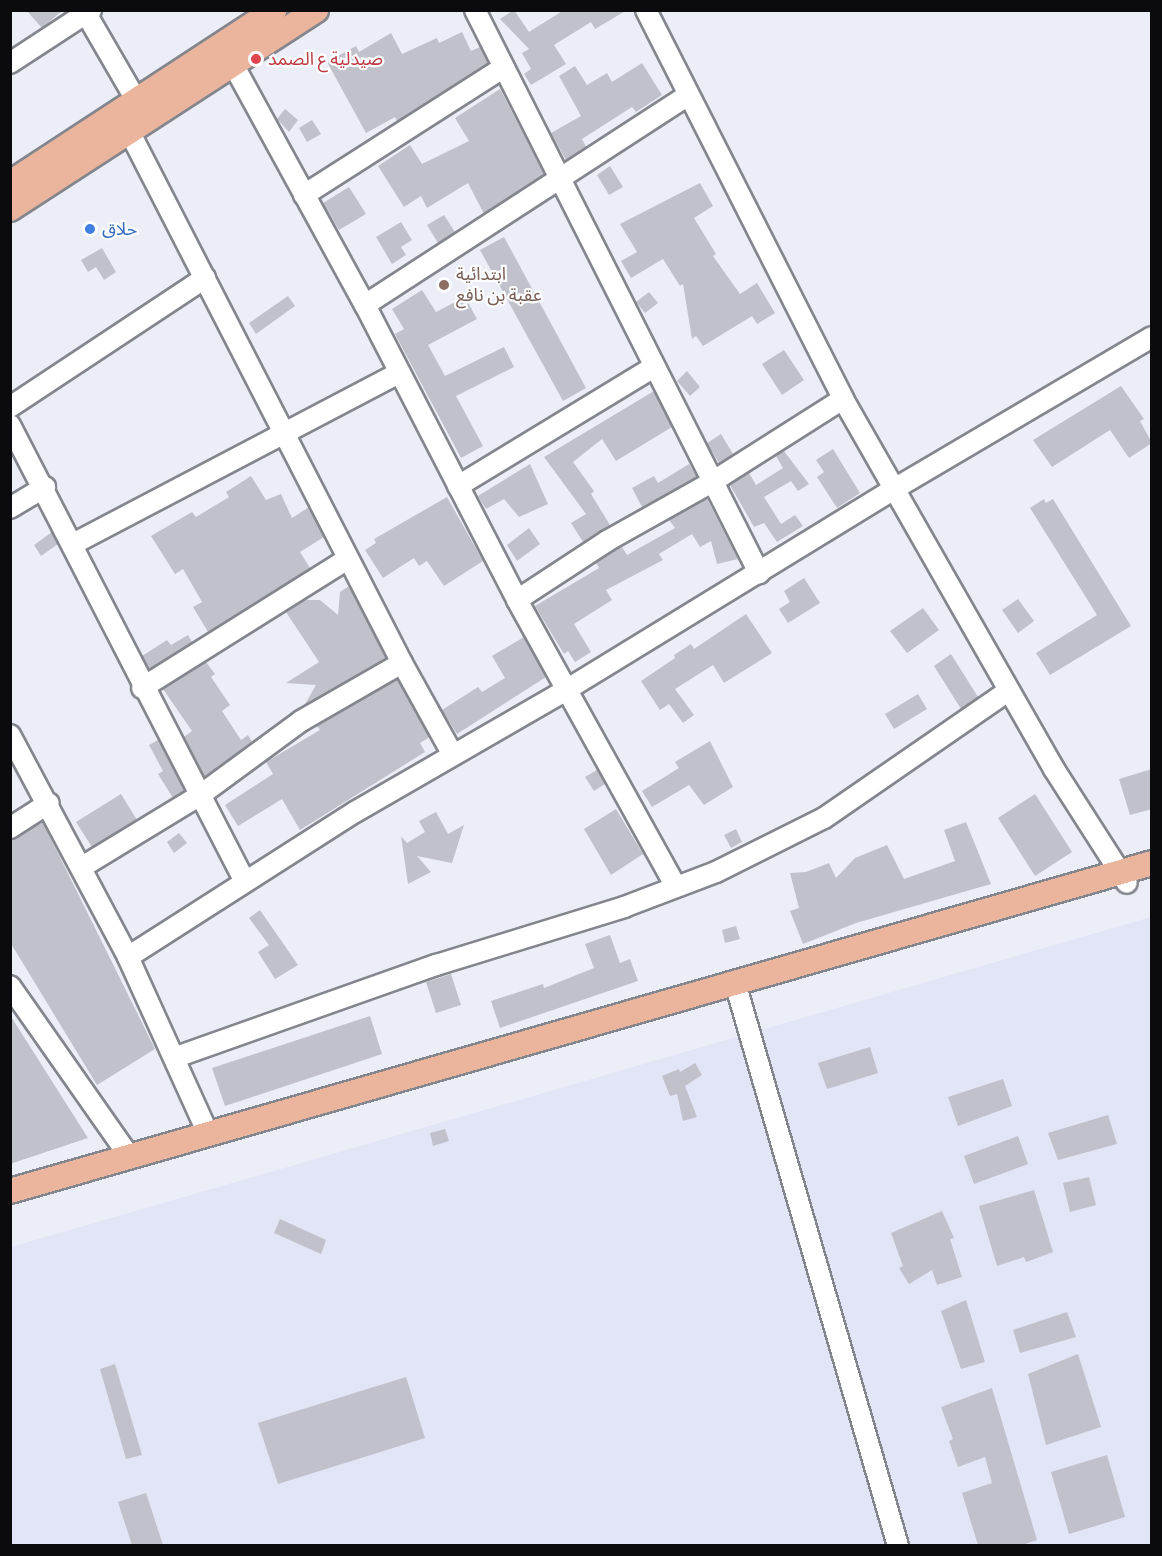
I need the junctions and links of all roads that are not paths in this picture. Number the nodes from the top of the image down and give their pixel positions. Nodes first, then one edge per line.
1 (274, 10) edge
2 (316, 10) edge
3 (475, 10) edge
4 (646, 10) edge
5 (87, 12) edge
6 (10, 63) edge
7 (234, 66) junction
8 (504, 67) junction
9 (688, 95) junction
10 (138, 103) junction
11 (130, 133) junction
12 (561, 182) junction
13 (10, 183) edge
14 (304, 195) junction
15 (10, 209) edge
16 (205, 278) junction
17 (365, 305) junction
18 (1152, 337) edge
19 (654, 367) junction
20 (399, 373) junction
21 (843, 399) junction
22 (10, 407) edge
23 (10, 425) edge
24 (285, 434) junction
25 (712, 482) junction
26 (458, 486) junction
27 (45, 487) junction
28 (894, 489) junction
29 (10, 508) edge
30 (73, 544) junction
31 (348, 559) junction
32 (759, 573) junction
33 (517, 600) junction
34 (402, 663) junction
35 (142, 688) junction
36 (566, 690) junction
37 (1008, 691) junction
38 (10, 735) edge
39 (453, 755) junction
40 (199, 796) junction
41 (49, 803) junction
42 (10, 828) edge
43 (1152, 863) edge
44 (82, 867) junction
45 (1152, 876) edge
46 (1124, 877) junction
47 (244, 880) junction
48 (676, 887) junction
49 (128, 957) junction
50 (10, 986) edge
51 (738, 993) junction
52 (176, 1057) junction
53 (208, 1133) junction
54 (129, 1156) junction
55 (10, 1191) edge
56 (10, 1202) edge
57 (898, 1545) edge

1 - 10 main road
2 - 7 main road
3 - 8 street
4 - 9 street
5 - 6 street
5 - 10 street
7 - 11 main road
7 - 14 street
8 - 12 street
8 - 14 street
9 - 12 street
9 - 21 street
10 - 13 main road
11 - 15 main road
11 - 16 street
12 - 17 street
12 - 19 street
14 - 17 street
16 - 22 street
16 - 24 street
17 - 20 street
18 - 28 street
19 - 25 street
19 - 26 street
20 - 24 street
20 - 26 street
21 - 25 street
21 - 28 street
23 - 27 street
24 - 30 street
24 - 31 street
25 - 32 street
25 - 33 street
26 - 33 street
27 - 29 street
27 - 30 street
28 - 32 street
28 - 37 street
30 - 35 street
31 - 34 street
31 - 35 street
32 - 36 street
33 - 36 street
34 - 39 street
34 - 40 street
35 - 40 street
36 - 39 street
36 - 48 street
37 - 46 street
37 - 48 street
38 - 41 street
39 - 47 street
40 - 44 street
40 - 47 street
41 - 42 street
41 - 44 street
43 - 46 main road
44 - 49 street
45 - 46 main road
46 - 51 main road
46 - 53 main road
47 - 49 street
48 - 52 street
49 - 52 street
50 - 54 street
51 - 53 main road
51 - 57 street
52 - 53 street
53 - 54 main road
54 - 55 main road
54 - 56 main road

